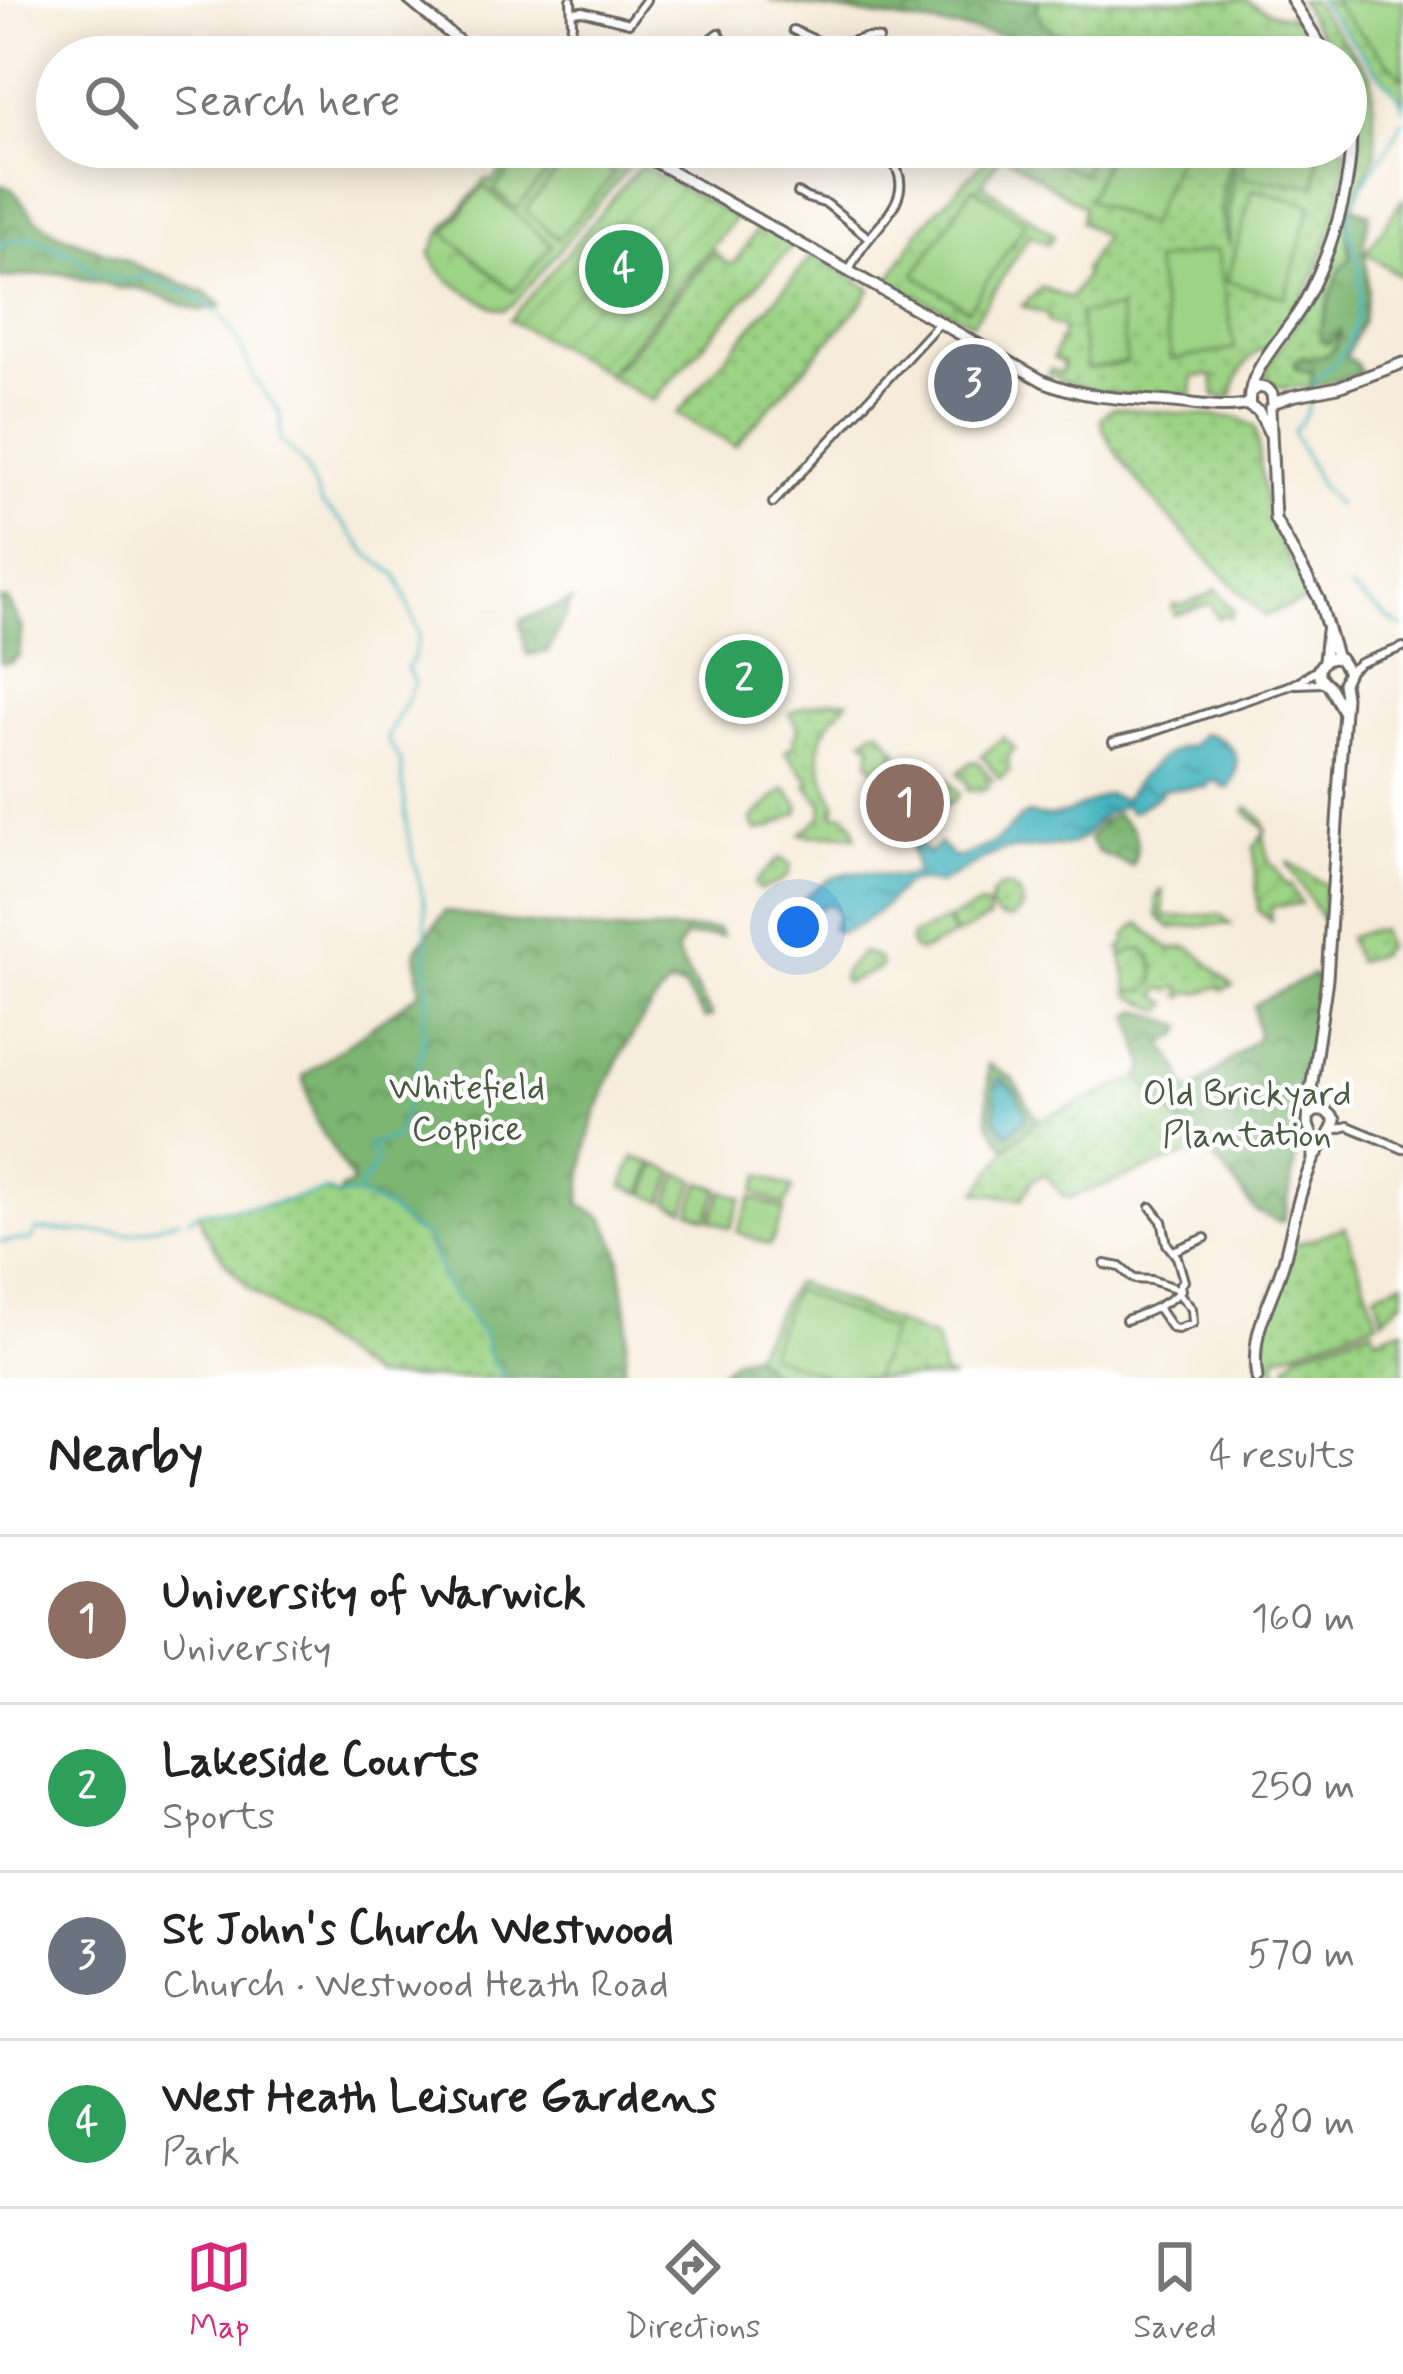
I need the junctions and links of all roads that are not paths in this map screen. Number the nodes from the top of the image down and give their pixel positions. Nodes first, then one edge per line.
1 (409, 0) edge
2 (571, 0) edge
3 (646, 0) edge
4 (1292, 0) edge
5 (572, 12) junction
6 (793, 30) dead end
7 (453, 36) edge
8 (570, 36) edge
9 (807, 36) edge
10 (1315, 36) edge
11 (666, 168) edge
12 (897, 168) edge
13 (1349, 168) edge
14 (798, 193) dead end
15 (868, 238) junction
16 (850, 271) junction
17 (940, 321) junction
18 (1403, 363) edge
19 (1262, 364) junction
20 (1268, 389) junction
21 (1252, 391) junction
22 (1305, 394) junction
23 (1263, 407) junction
24 (773, 503) dead end
25 (1327, 631) junction
26 (1403, 646) edge
27 (1322, 664) junction
28 (1343, 669) junction
29 (1294, 684) junction
30 (1326, 685) junction
31 (1343, 711) junction
32 (1113, 742) dead end
33 (1311, 1088) junction
34 (1322, 1110) junction
35 (1309, 1116) junction
36 (1311, 1133) junction
37 (1330, 1134) junction
38 (1403, 1150) edge
39 (1313, 1159) junction
40 (1151, 1207) dead end
41 (1204, 1238) dead end
42 (1173, 1250) junction
43 (1105, 1264) dead end
44 (1180, 1292) junction
45 (1158, 1308) junction
46 (1126, 1320) dead end
47 (1257, 1378) edge

1 - 7 street
2 - 5 street
3 - 5 street
4 - 10 street
5 - 8 street
6 - 9 street
11 - 16 street
12 - 15 street
13 - 19 street
14 - 15 street
15 - 16 street
16 - 17 street
17 - 23 street
17 - 24 street
18 - 22 street
19 - 20 street
19 - 21 street
20 - 21 street
20 - 22 street
20 - 23 street
21 - 23 street
22 - 23 street
23 - 25 street
25 - 27 street
25 - 28 street
26 - 28 street
27 - 28 street
27 - 29 street
27 - 30 street
28 - 30 street
28 - 31 street
29 - 30 street
29 - 32 street
30 - 31 street
31 - 33 street
33 - 34 street
33 - 35 street
34 - 35 street
34 - 37 street
35 - 36 street
36 - 37 street
36 - 39 street
37 - 38 street
37 - 39 street
39 - 47 street
40 - 42 street
41 - 42 street
42 - 44 street
43 - 44 street
44 - 45 street
44 - 45 street
45 - 46 street

